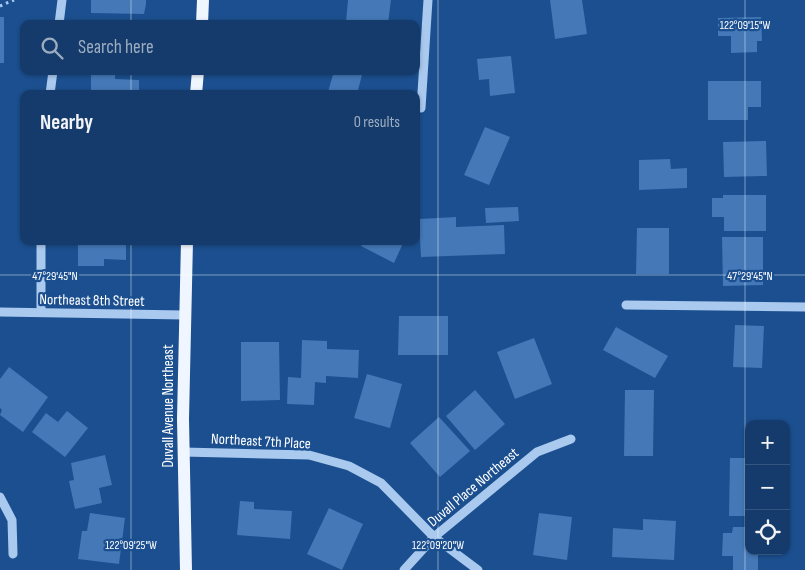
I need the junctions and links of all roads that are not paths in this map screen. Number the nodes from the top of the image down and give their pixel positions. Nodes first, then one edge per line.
1 (62, 0) edge
2 (204, 0) edge
3 (428, 0) edge
4 (60, 20) edge
5 (202, 20) edge
6 (52, 75) edge
7 (198, 75) edge
8 (51, 90) edge
9 (196, 90) edge
10 (421, 108) dead end
11 (41, 245) edge
12 (187, 245) edge
13 (626, 305) dead end
14 (805, 308) edge
15 (0, 312) edge
16 (41, 312) junction
17 (184, 315) junction
18 (571, 439) dead end
19 (183, 452) junction
20 (0, 497) edge
21 (434, 537) junction
22 (12, 554) dead end
23 (186, 570) edge
24 (404, 570) edge
25 (478, 570) edge

1 - 4 street
2 - 5 main road
3 - 10 street
6 - 8 street
7 - 9 main road
11 - 16 street
12 - 17 main road, Duvall Avenue Northeast
13 - 14 street
15 - 16 street, Northeast 8th Street
16 - 17 street, Northeast 8th Street
17 - 19 main road, Duvall Avenue Northeast
18 - 21 street, Duvall Place Northeast
19 - 21 street, Northeast 7th Place
19 - 23 main road, Duvall Avenue Northeast
20 - 22 street
21 - 24 street, Duvall Place Northeast
21 - 25 street, Northeast 7th Place

